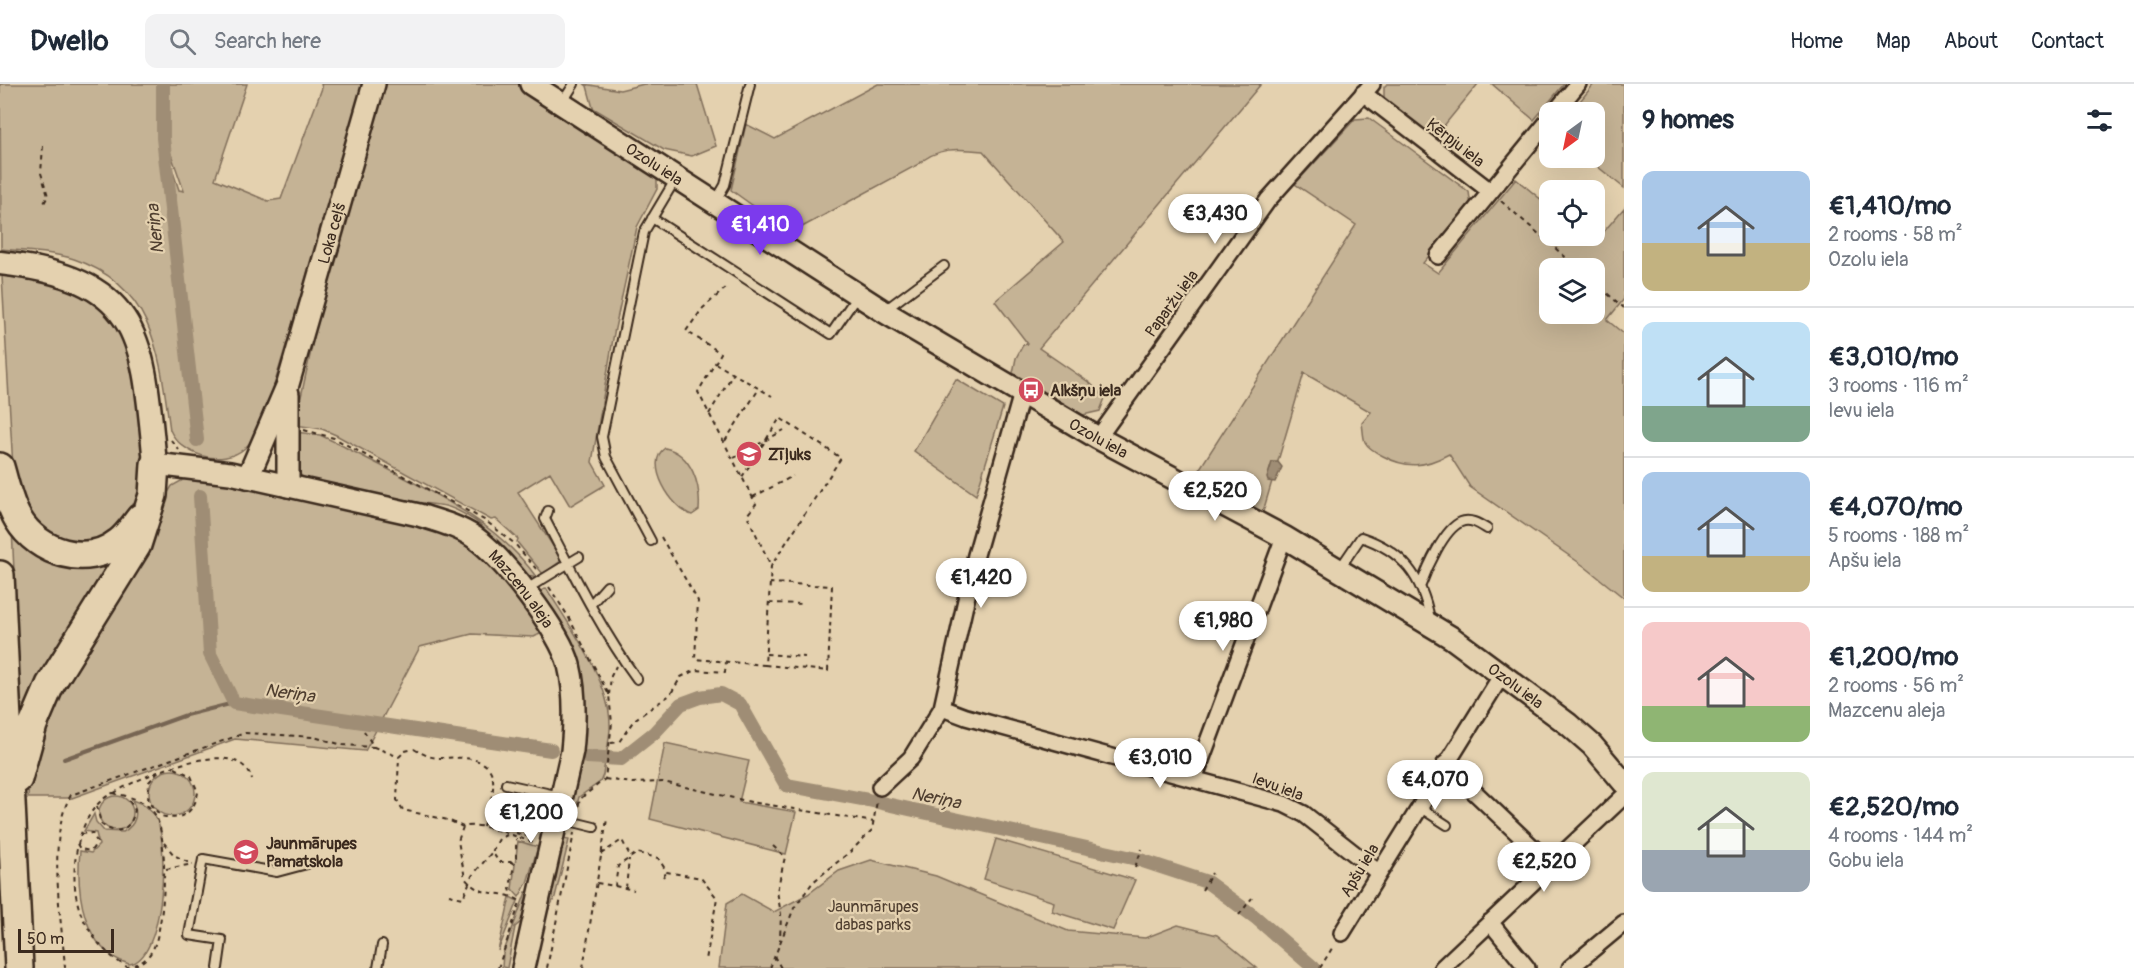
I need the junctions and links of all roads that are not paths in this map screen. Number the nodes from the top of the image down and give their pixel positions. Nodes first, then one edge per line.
1 (374, 84) edge
2 (531, 84) edge
3 (574, 84) edge
4 (750, 84) edge
5 (1578, 84) edge
6 (1367, 89) edge
7 (1563, 102) edge
8 (562, 104) junction
9 (1539, 132) edge
10 (676, 178) junction
11 (1490, 191) junction
12 (714, 204) junction
13 (652, 218) junction
14 (1438, 256) dead end
15 (0, 263) edge
16 (944, 266) dead end
17 (858, 295) junction
18 (883, 312) junction
19 (288, 384) junction
20 (1022, 393) junction
21 (1098, 438) junction
22 (155, 464) junction
23 (0, 467) edge
24 (248, 477) junction
25 (288, 486) junction
26 (150, 505) junction
27 (548, 511) dead end
28 (1487, 529) dead end
29 (1284, 537) junction
30 (651, 541) dead end
31 (579, 557) dead end
32 (568, 563) junction
33 (1339, 569) junction
34 (0, 575) edge
35 (1420, 585) junction
36 (607, 586) dead end
37 (524, 591) junction
38 (592, 603) junction
39 (1431, 625) junction
40 (1503, 673) junction
41 (637, 679) dead end
42 (0, 708) edge
43 (942, 708) junction
44 (8, 740) junction
45 (1181, 750) dead end
46 (1202, 754) junction
47 (1445, 764) junction
48 (1194, 779) junction
49 (506, 783) dead end
50 (1624, 783) edge
51 (880, 787) dead end
52 (1624, 796) edge
53 (561, 797) junction
54 (1419, 807) junction
55 (11, 810) junction
56 (566, 820) junction
57 (1447, 825) dead end
58 (594, 827) dead end
59 (307, 864) dead end
60 (1550, 864) junction
61 (1378, 873) junction
62 (1490, 922) junction
63 (1624, 923) edge
64 (1342, 933) dead end
65 (382, 945) dead end
66 (19, 968) edge
67 (218, 968) edge
68 (378, 968) edge
69 (523, 968) edge
70 (1442, 968) edge
71 (1527, 968) edge
72 (1570, 968) edge

1 - 19 main road, Loka ceļš
2 - 8 main road, Ozolu iela
3 - 8 lane
4 - 12 lane
5 - 7 street
6 - 11 street, Ķērpju iela
6 - 21 street, Paparžu iela
8 - 10 main road, Ozolu iela
9 - 11 street
10 - 12 main road, Ozolu iela
10 - 13 lane
11 - 14 street, Ķērpju iela
12 - 17 main road, Ozolu iela
13 - 17 lane
13 - 30 lane
15 - 22 main road
16 - 18 lane
17 - 18 main road, Ozolu iela
18 - 20 main road, Ozolu iela
19 - 24 main road, Loka ceļš
19 - 25 main road, Loka ceļš
20 - 21 main road, Ozolu iela
20 - 43 street
21 - 29 main road, Ozolu iela
22 - 24 main road, Mazcenu aleja
22 - 26 highway
23 - 26 highway
24 - 25 main road, Mazcenu aleja
25 - 37 main road, Mazcenu aleja
26 - 55 highway
27 - 32 lane
28 - 35 lane
29 - 33 main road, Ozolu iela
29 - 46 street
31 - 32 lane
32 - 37 lane
32 - 38 lane
33 - 35 lane
33 - 39 main road, Ozolu iela
34 - 44 highway
35 - 39 lane
36 - 38 lane
37 - 53 main road, Mazcenu aleja
38 - 41 lane
39 - 40 main road, Ozolu iela
40 - 47 street, Apšu iela
40 - 50 main road, Ozolu iela
42 - 44 highway
43 - 48 street, Ievu iela
43 - 51 street
44 - 55 highway
45 - 46 lane
46 - 48 street
47 - 54 street, Apšu iela
47 - 60 street
48 - 61 street, Ievu iela
49 - 53 lane
52 - 60 street
53 - 56 main road, Mazcenu aleja
54 - 57 lane
54 - 61 street, Apšu iela
55 - 66 highway
56 - 58 lane
56 - 69 main road, Mazcenu aleja
59 - 67 lane
60 - 62 street
61 - 64 street, Apšu iela
62 - 70 street
62 - 71 street
63 - 72 street
65 - 68 lane

